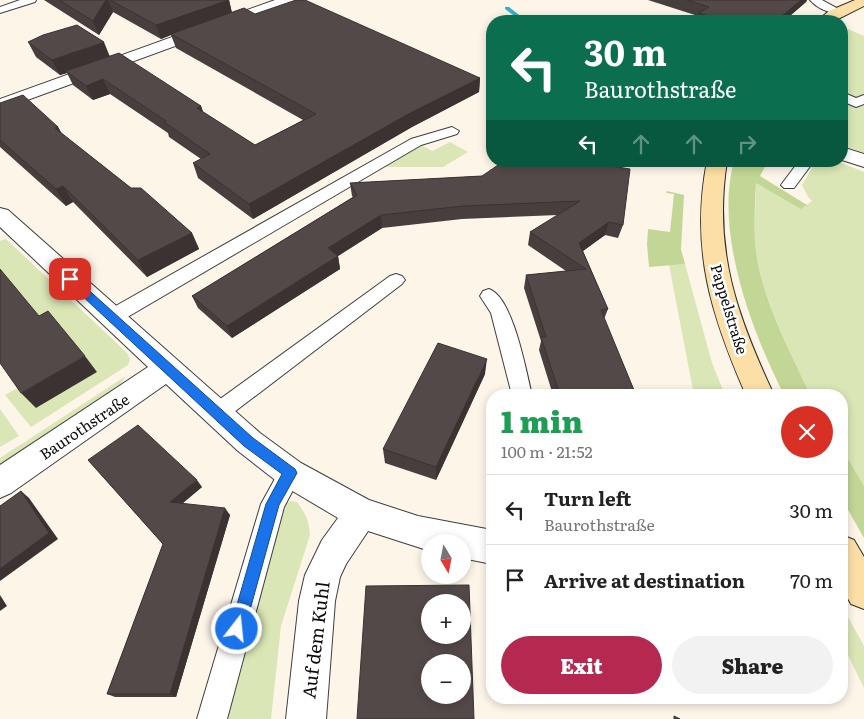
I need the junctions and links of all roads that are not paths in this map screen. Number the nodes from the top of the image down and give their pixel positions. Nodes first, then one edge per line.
1 (32, 0) edge
2 (288, 0) edge
3 (815, 0) edge
4 (864, 0) edge
5 (839, 5) edge
6 (0, 10) edge
7 (830, 15) edge
8 (848, 99) edge
9 (864, 99) edge
10 (0, 105) edge
11 (452, 131) dead end
12 (848, 155) edge
13 (864, 161) edge
14 (715, 167) edge
15 (802, 167) edge
16 (789, 185) dead end
17 (0, 215) edge
18 (396, 280) dead end
19 (489, 296) dead end
20 (112, 317) junction
21 (168, 368) junction
22 (520, 389) edge
23 (757, 389) edge
24 (217, 413) junction
25 (290, 473) junction
26 (0, 483) edge
27 (361, 513) junction
28 (486, 546) edge
29 (848, 563) edge
30 (864, 591) edge
31 (212, 719) edge
32 (306, 719) edge

1 - 6 lane
2 - 10 street
3 - 5 lane
4 - 5 street
5 - 7 street
8 - 9 lane
11 - 20 lane
12 - 13 street
14 - 23 street, Pappelstraße
15 - 16 lane
17 - 20 street
18 - 24 lane
19 - 22 lane
20 - 21 street
21 - 24 street
21 - 26 street, Baurothstraße
24 - 25 street
25 - 27 street
25 - 31 lane
27 - 28 street
27 - 32 street, Auf dem Kuhl
29 - 30 street

